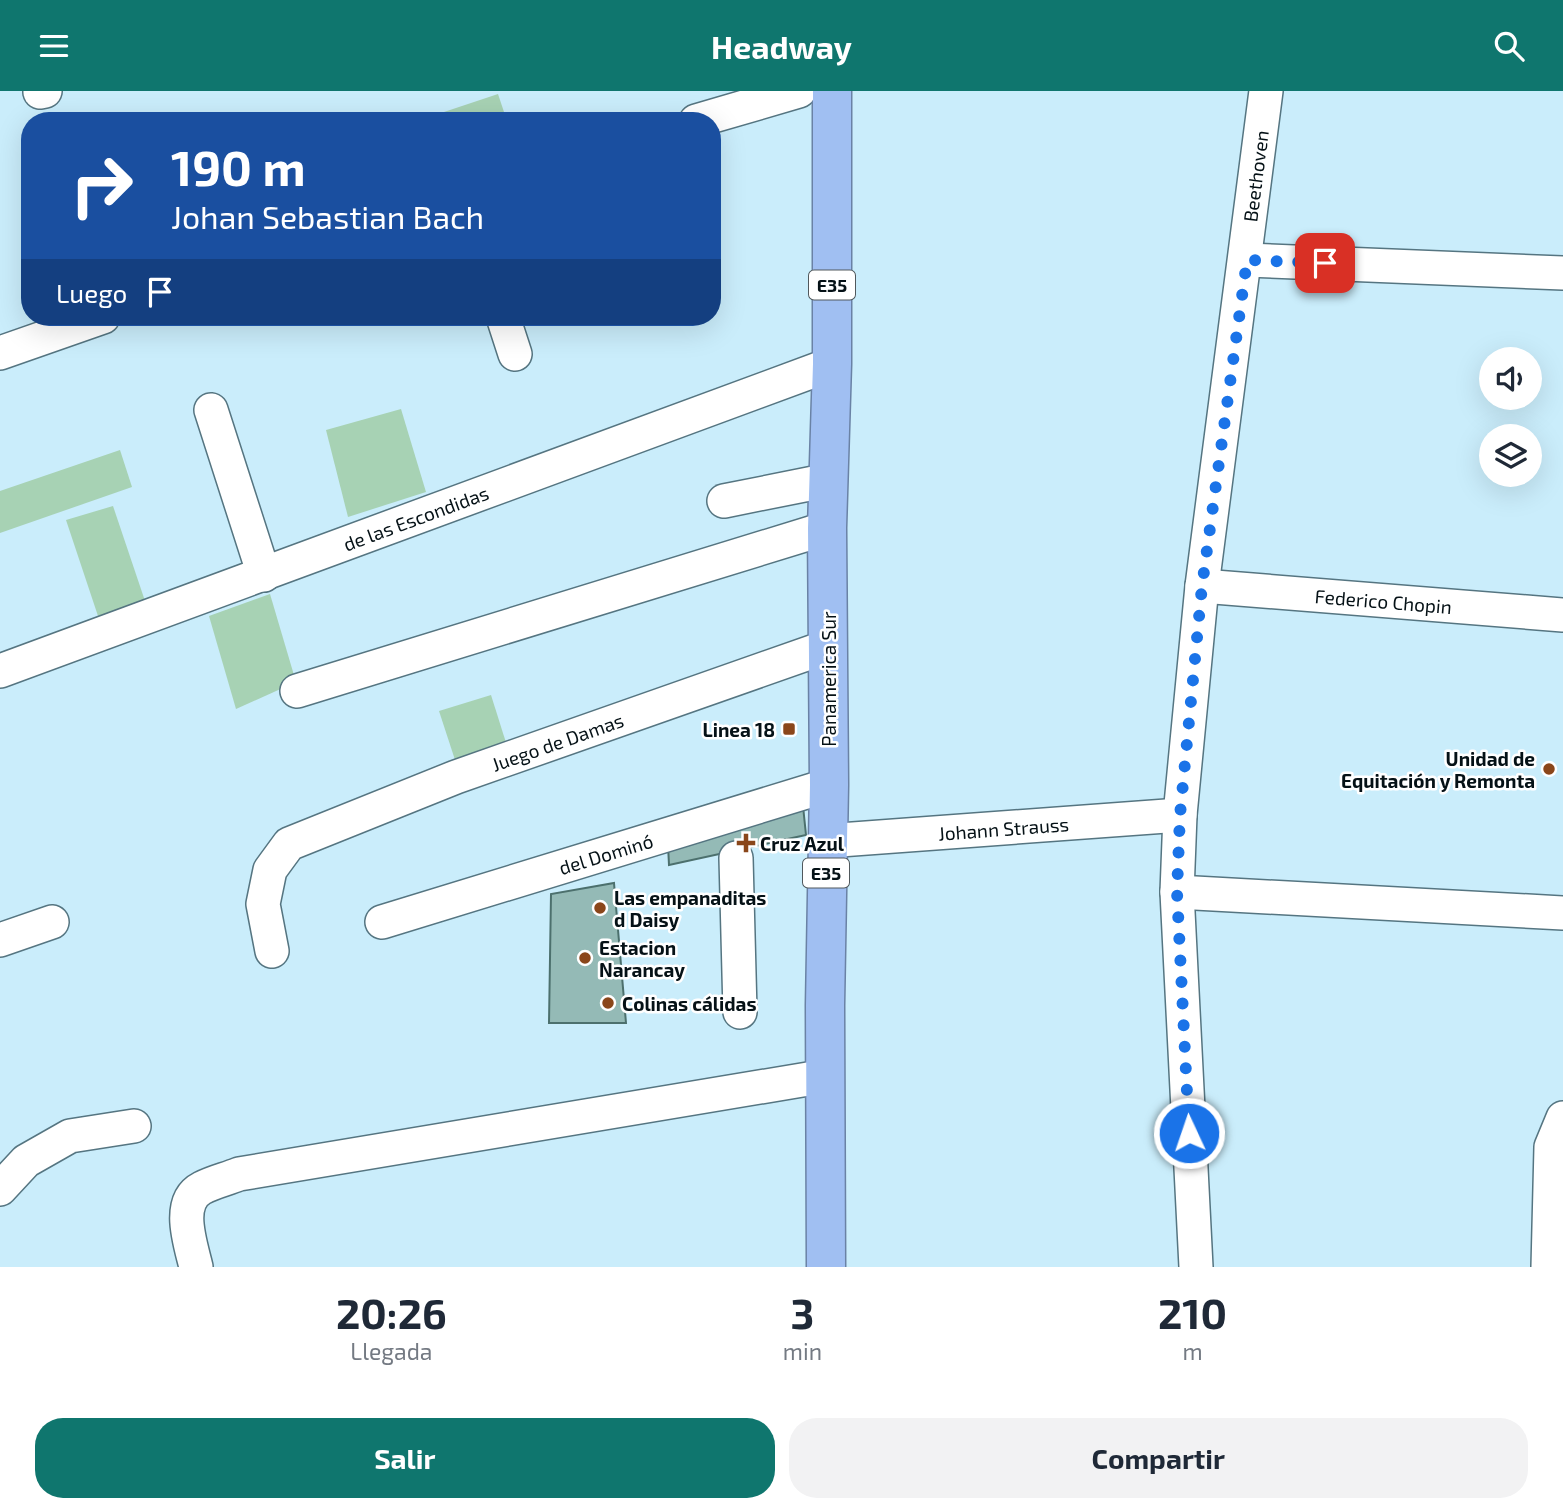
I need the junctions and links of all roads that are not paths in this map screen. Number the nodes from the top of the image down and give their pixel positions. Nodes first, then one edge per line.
1 (799, 91) edge
2 (832, 91) edge
3 (1266, 91) edge
4 (721, 114) edge
5 (1247, 260) junction
6 (1563, 273) edge
7 (77, 326) edge
8 (506, 326) edge
9 (0, 353) edge
10 (515, 354) dead end
11 (832, 364) junction
12 (211, 410) dead end
13 (829, 480) junction
14 (724, 501) dead end
15 (827, 528) junction
16 (264, 575) junction
17 (1202, 586) junction
18 (1563, 615) edge
19 (829, 646) junction
20 (0, 671) edge
21 (296, 691) dead end
22 (829, 785) junction
23 (1180, 815) junction
24 (826, 841) junction
25 (736, 858) dead end
26 (1177, 892) junction
27 (1563, 913) edge
28 (52, 922) dead end
29 (382, 922) dead end
30 (0, 940) edge
31 (271, 951) dead end
32 (740, 1012) dead end
33 (826, 1076) junction
34 (1563, 1118) edge
35 (134, 1126) dead end
36 (0, 1189) edge
37 (196, 1267) edge
38 (826, 1267) edge
39 (1196, 1267) edge
40 (1548, 1267) edge

1 - 4 street
2 - 11 highway, Panamerica Sur / E35
3 - 5 street, Beethoven
5 - 6 street
5 - 17 street, Beethoven
7 - 9 street
8 - 10 street
11 - 13 highway, Panamerica Sur / E35
11 - 16 street, de las Escondidas
12 - 16 street
13 - 14 street
13 - 15 highway, Panamerica Sur / E35
15 - 19 highway, Panamerica Sur / E35
15 - 21 street
16 - 20 street, de las Escondidas
17 - 18 street, Federico Chopin
17 - 23 street, Beethoven
19 - 22 highway, Panamerica Sur / E35
19 - 31 street, Juego de Damas
22 - 24 highway, Panamerica Sur / E35
22 - 29 street, del Dominó
23 - 24 street, Johann Strauss
23 - 26 street, Beethoven
24 - 33 highway, Panamerica Sur / E35
25 - 32 street
26 - 27 street
26 - 39 street, Beethoven
28 - 30 street
33 - 37 street
33 - 38 highway, Panamerica Sur / E35
34 - 40 street
35 - 36 street

